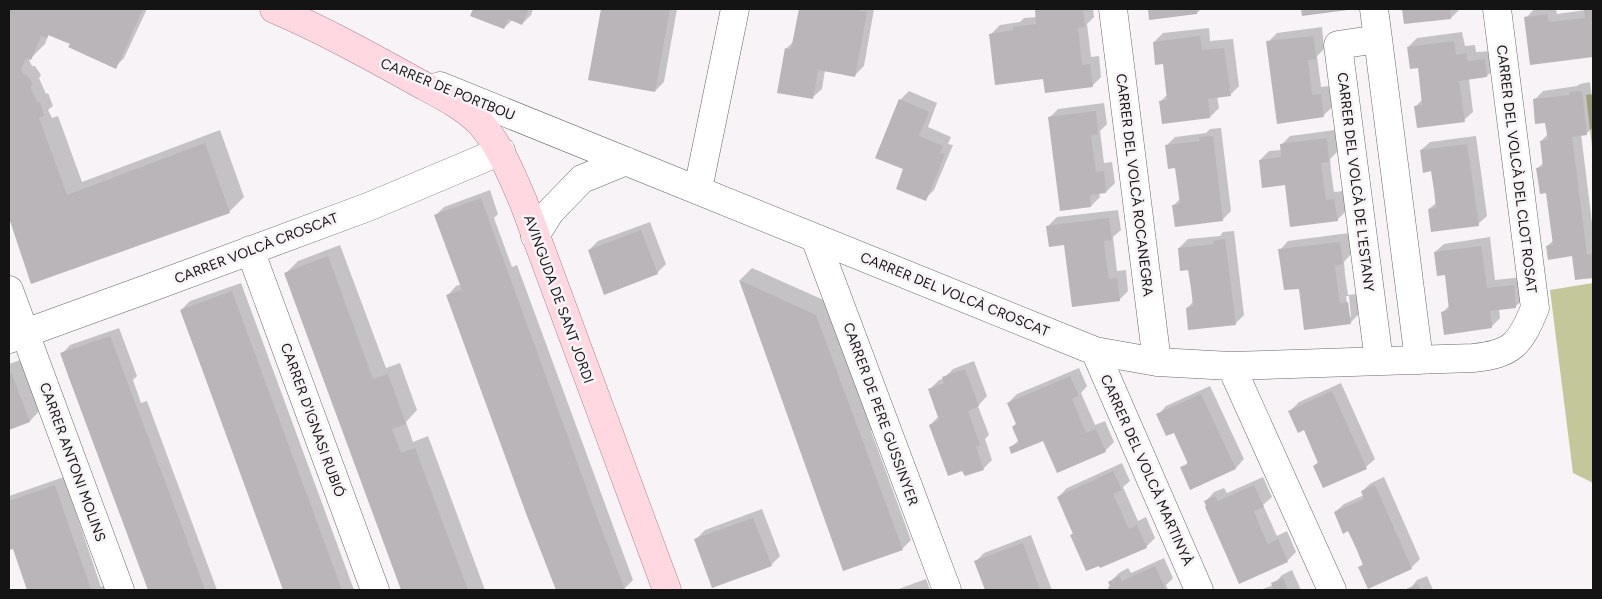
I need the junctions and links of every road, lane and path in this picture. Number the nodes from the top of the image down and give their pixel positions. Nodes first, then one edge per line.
1 (274, 9) edge
2 (735, 9) edge
3 (1112, 9) edge
4 (1374, 9) edge
5 (1497, 9) edge
6 (301, 15) edge
7 (1378, 38) junction
8 (381, 62) junction
9 (501, 151) junction
10 (626, 161) junction
11 (698, 189) junction
12 (535, 236) junction
13 (815, 238) junction
14 (250, 250) junction
15 (9, 290) edge
16 (17, 336) edge
17 (1094, 351) junction
18 (1419, 360) junction
19 (1379, 361) junction
20 (1157, 362) junction
21 (1231, 366) junction
22 (120, 590) edge
23 (375, 590) edge
24 (667, 590) edge
25 (947, 590) edge
26 (1199, 590) edge
27 (1332, 590) edge

1 - 6 main road, CARRER DE PORTBOU
2 - 11 street
3 - 20 street, CARRER DEL VOLCÀ ROCANEGRA
4 - 7 street
5 - 18 street, CARRER DEL VOLCÀ DEL CLOT ROSAT
6 - 8 main road, CARRER DE PORTBOU
7 - 18 street
7 - 19 street, CARRER DEL VOLCÀ DE L'ESTANY
8 - 9 main road, AVINGUDA DE SANT JORDI
8 - 10 street, CARRER DE PORTBOU
9 - 12 main road, AVINGUDA DE SANT JORDI
9 - 14 street, CARRER VOLCÀ CROSCAT
10 - 11 street, CARRER DEL VOLCÀ CROSCAT
10 - 12 street
11 - 13 street, CARRER DEL VOLCÀ CROSCAT
12 - 24 main road, AVINGUDA DE SANT JORDI
13 - 17 street, CARRER DEL VOLCÀ CROSCAT
13 - 25 street, CARRER DE PERE GUSSINYER
14 - 16 street, CARRER VOLCÀ CROSCAT
14 - 23 street, CARRER D'IGNASI RUBIÓ
15 - 16 street, CARRER ANTONI MOLINS
16 - 22 street, CARRER ANTONI MOLINS
17 - 20 street, CARRER DEL VOLCÀ CROSCAT
17 - 26 street, CARRER DEL VOLCÀ MARTINYÀ
18 - 19 street, CARRER DEL VOLCÀ CROSCAT
19 - 21 street, CARRER DEL VOLCÀ CROSCAT
20 - 21 street, CARRER DEL VOLCÀ CROSCAT
21 - 27 street

